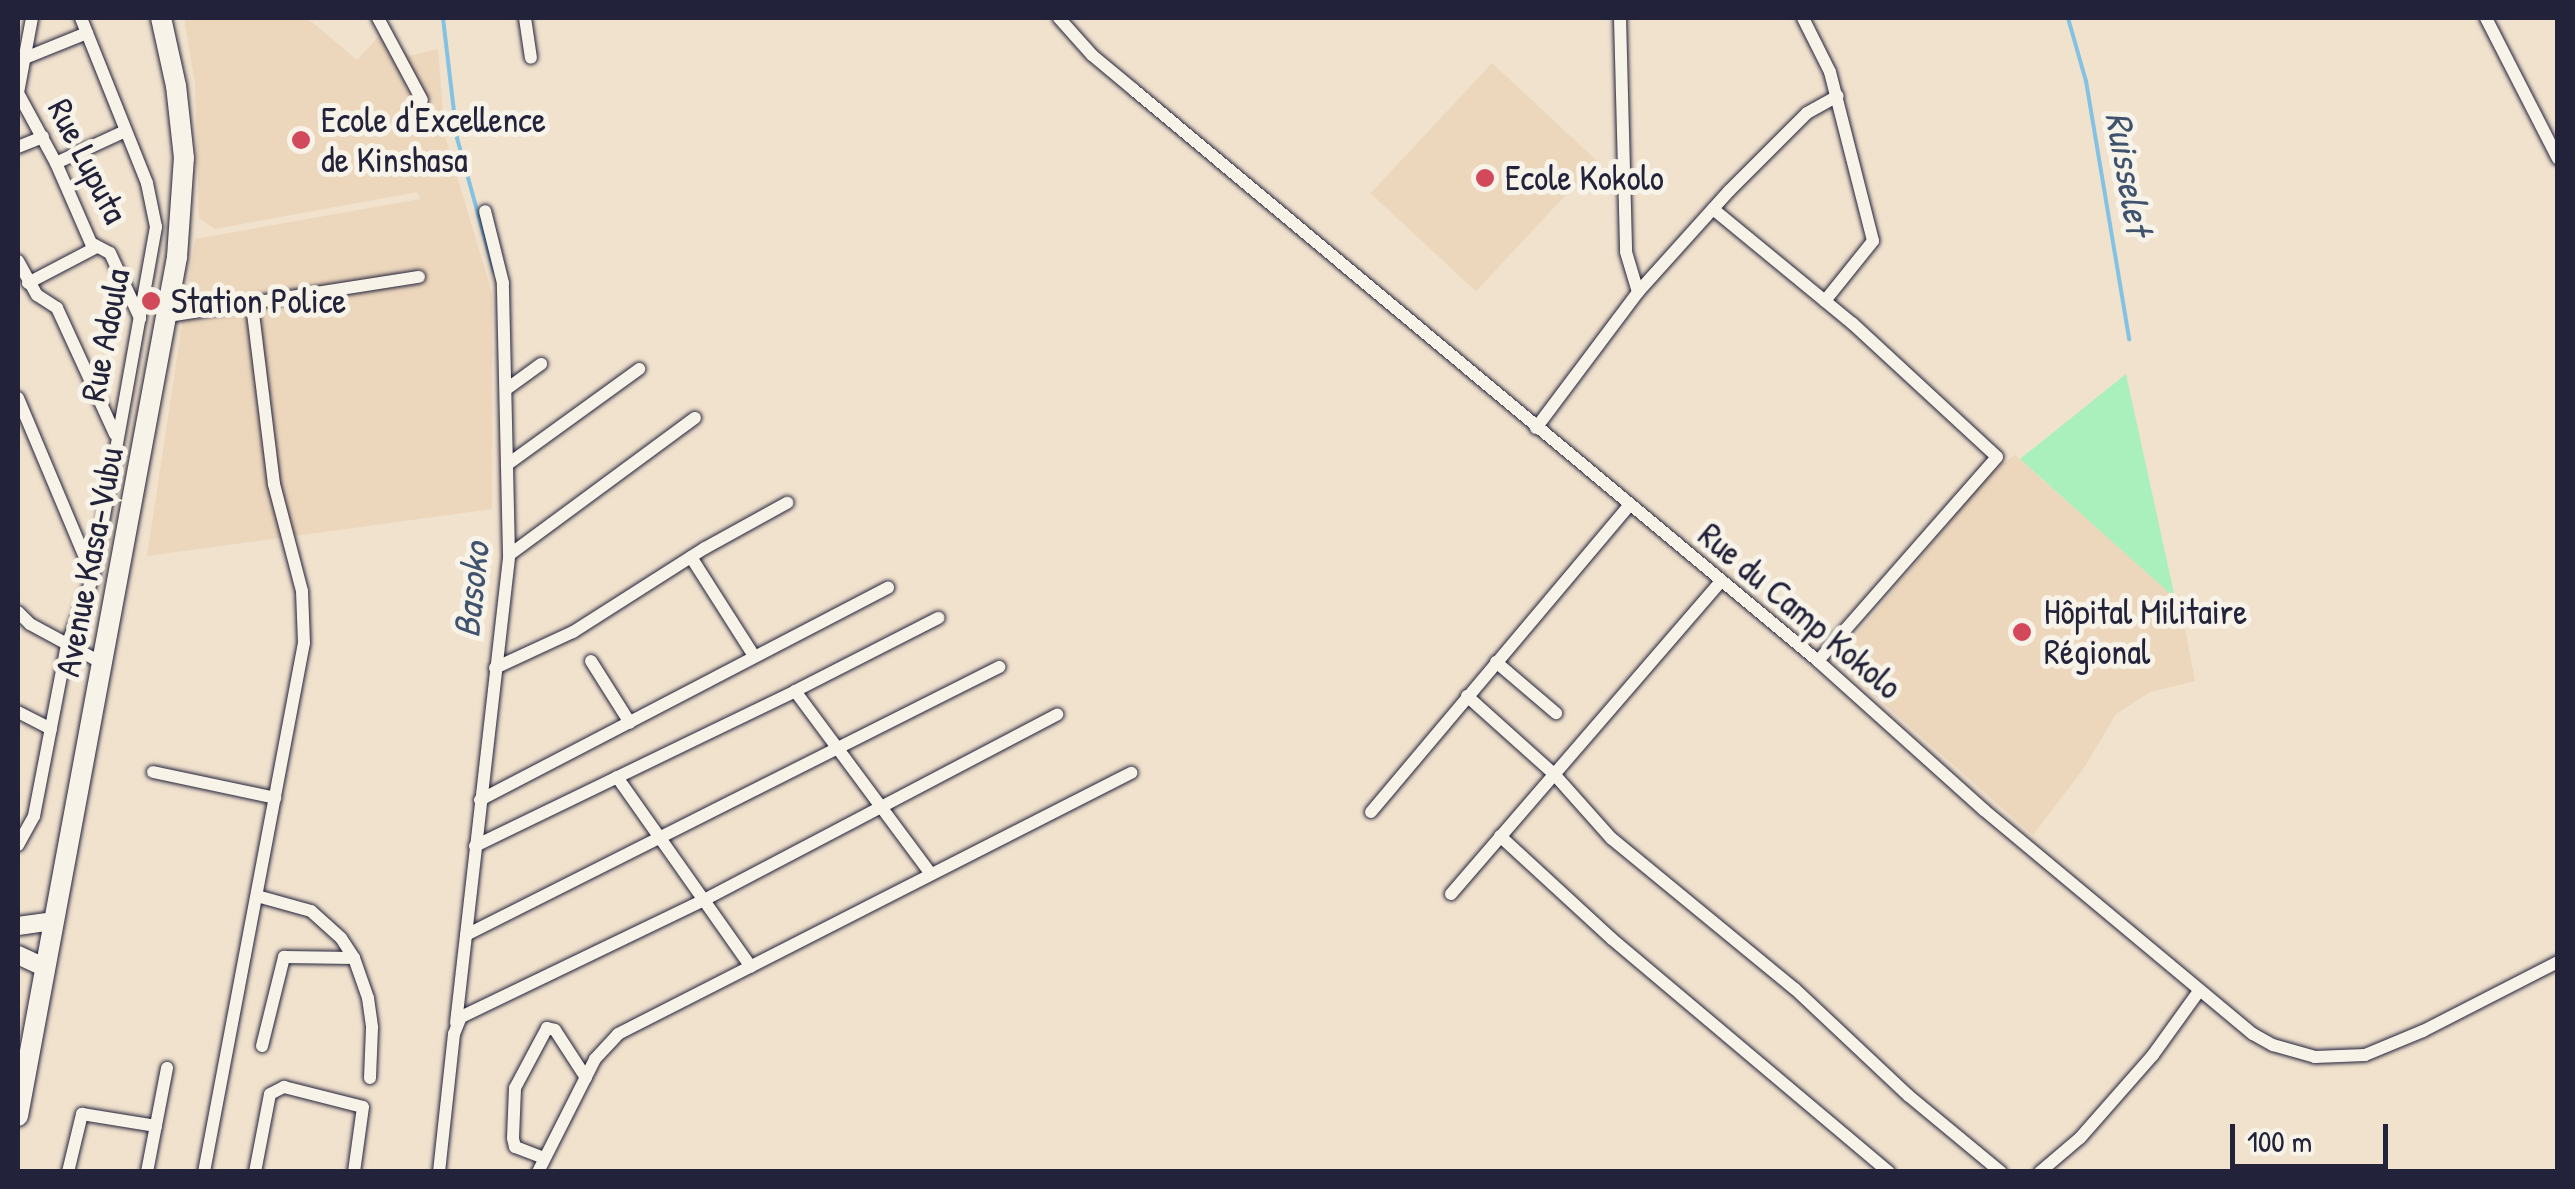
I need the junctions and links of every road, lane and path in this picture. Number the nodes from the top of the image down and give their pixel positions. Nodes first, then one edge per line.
1 (32, 18) edge
2 (81, 18) edge
3 (162, 18) edge
4 (378, 18) edge
5 (525, 18) edge
6 (1059, 18) edge
7 (1620, 18) edge
8 (1804, 18) edge
9 (2486, 18) edge
10 (87, 33) junction
11 (25, 58) junction
12 (531, 58) dead end
13 (18, 93) edge
14 (1838, 96) junction
15 (422, 100) dead end
16 (123, 132) junction
17 (43, 137) junction
18 (18, 147) edge
19 (2558, 159) edge
20 (56, 163) junction
21 (1713, 209) junction
22 (485, 211) dead end
23 (96, 248) junction
24 (18, 260) edge
25 (419, 276) dead end
26 (28, 283) junction
27 (1638, 292) junction
28 (1825, 300) junction
29 (252, 304) junction
30 (170, 316) junction
31 (141, 320) junction
32 (541, 364) dead end
33 (639, 369) dead end
34 (508, 388) junction
35 (18, 398) edge
36 (695, 418) dead end
37 (23, 428) edge
38 (1536, 428) junction
39 (116, 436) junction
40 (508, 464) junction
41 (787, 502) dead end
42 (1629, 506) junction
43 (509, 555) junction
44 (691, 557) junction
45 (93, 576) junction
46 (1721, 581) junction
47 (888, 588) dead end
48 (18, 612) edge
49 (938, 618) dead end
50 (66, 644) junction
51 (754, 656) junction
52 (590, 661) dead end
53 (1818, 661) junction
54 (102, 662) junction
55 (1496, 662) junction
56 (999, 667) dead end
57 (495, 668) junction
58 (795, 691) junction
59 (1467, 696) junction
60 (18, 712) edge
61 (1556, 714) dead end
62 (1058, 715) dead end
63 (630, 723) junction
64 (50, 729) junction
65 (837, 748) junction
66 (153, 772) dead end
67 (1132, 773) dead end
68 (1554, 774) junction
69 (617, 778) junction
70 (275, 798) junction
71 (480, 800) junction
72 (18, 806) edge
73 (882, 808) junction
74 (1370, 812) dead end
75 (34, 816) junction
76 (1500, 836) junction
77 (661, 840) junction
78 (18, 845) edge
79 (476, 846) junction
80 (931, 874) junction
81 (1451, 894) dead end
82 (257, 896) junction
83 (704, 900) junction
84 (53, 921) junction
85 (18, 926) edge
86 (466, 935) junction
87 (18, 955) edge
88 (354, 958) junction
89 (2558, 962) edge
90 (751, 967) junction
91 (44, 968) junction
92 (2199, 991) junction
93 (456, 1023) junction
94 (262, 1046) dead end
95 (167, 1068) dead end
96 (370, 1078) dead end
97 (586, 1078) junction
98 (18, 1116) edge
99 (156, 1126) junction
100 (541, 1165) edge
101 (68, 1172) edge
102 (147, 1172) edge
103 (204, 1172) edge
104 (255, 1172) edge
105 (354, 1172) edge
106 (439, 1172) edge
107 (1889, 1172) edge
108 (2002, 1172) edge
109 (2040, 1172) edge

1 - 11 street, Rue Luputa
2 - 10 street, Rue Adoula
3 - 30 main road, Avenue Kasa-Vubu
4 - 15 street
5 - 12 street
6 - 38 street, Rue du Camp Kokolo
7 - 27 street
8 - 14 street
9 - 19 street
10 - 11 street
10 - 16 street, Rue Adoula
11 - 13 street, Rue Luputa
13 - 17 street, Rue Luputa
14 - 21 street
14 - 28 street
16 - 20 street
16 - 31 street, Rue Adoula
17 - 18 street
17 - 20 street, Rue Luputa
20 - 23 street, Rue Luputa
21 - 27 street
21 - 28 street
22 - 34 street
23 - 26 street
23 - 31 street, Rue Luputa
24 - 26 street
25 - 29 street
26 - 39 street
27 - 38 street
28 - 53 street
29 - 30 street
29 - 70 street
30 - 54 main road, Avenue Kasa-Vubu
31 - 39 street, Rue Adoula
32 - 34 street
33 - 40 street
34 - 40 street
35 - 37 street
36 - 43 street
37 - 45 street
38 - 42 street, Rue du Camp Kokolo
39 - 45 street, Rue Adoula
40 - 43 street
41 - 44 street
42 - 46 street, Rue du Camp Kokolo
42 - 55 street
43 - 57 street
44 - 51 street
44 - 57 street
45 - 50 street, Rue Adoula
46 - 53 street, Rue du Camp Kokolo
46 - 68 street
47 - 51 street
48 - 50 street
49 - 58 street
50 - 54 street
50 - 64 street, Rue Adoula
51 - 63 street
52 - 63 street
53 - 92 street, Rue du Camp Kokolo
54 - 84 main road, Avenue Kasa-Vubu
55 - 59 street
55 - 61 street
56 - 65 street
57 - 71 street
58 - 65 street
58 - 69 street
59 - 68 street
59 - 74 street
60 - 64 street
62 - 73 street
63 - 71 street
64 - 75 street, Rue Adoula
65 - 73 street
65 - 77 street
66 - 70 street
67 - 80 street
68 - 76 street
68 - 108 street
69 - 77 street
69 - 79 street
70 - 82 street
71 - 79 street
72 - 75 street
73 - 80 street
73 - 83 street
75 - 78 street, Rue Adoula
76 - 81 street
76 - 107 street
77 - 83 street
77 - 86 street
79 - 86 street
80 - 90 street
82 - 88 street
82 - 103 street
83 - 90 street
83 - 93 street
84 - 85 street
84 - 91 main road, Avenue Kasa-Vubu
86 - 93 street
87 - 91 street
88 - 94 street
88 - 96 street
89 - 92 street, Rue du Camp Kokolo
90 - 97 street
91 - 98 main road, Avenue Kasa-Vubu
92 - 109 street
93 - 106 street
95 - 99 street
97 - 100 street
97 - 100 street
99 - 101 street
99 - 102 street
104 - 105 street

